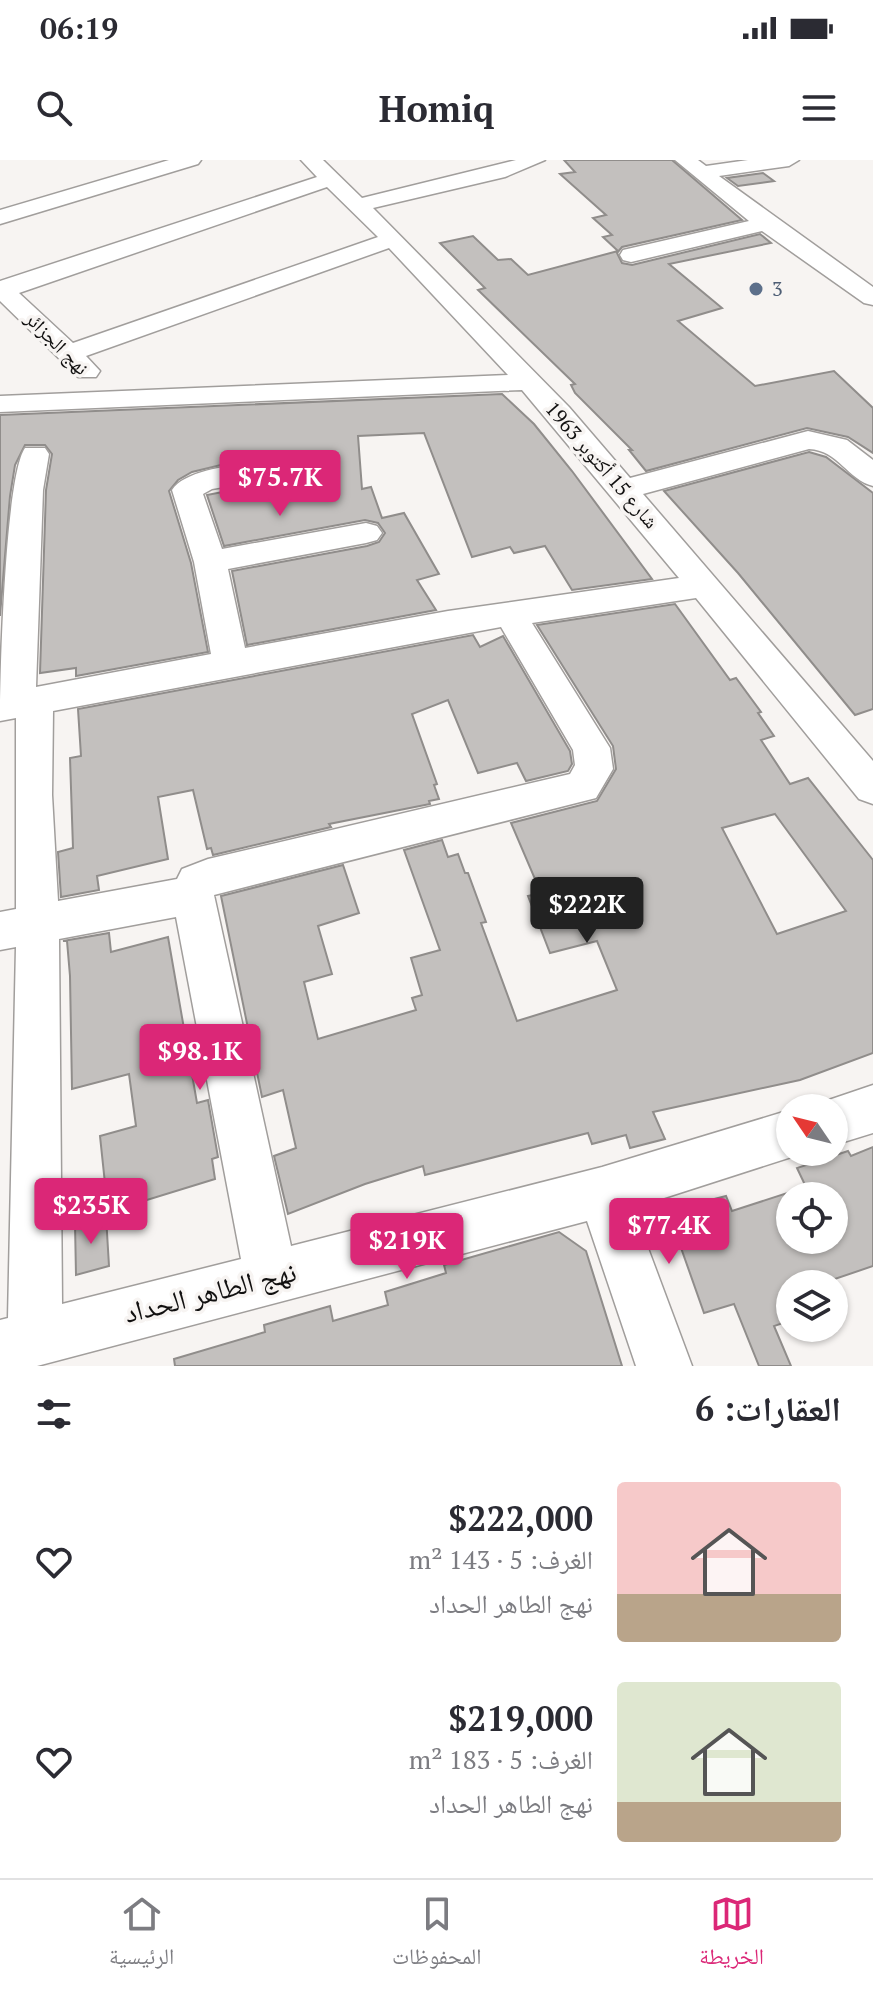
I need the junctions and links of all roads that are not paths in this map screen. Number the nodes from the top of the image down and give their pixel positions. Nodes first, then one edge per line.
1 (110, 160) edge
2 (191, 160) edge
3 (789, 160) edge
4 (522, 162) edge
5 (693, 166) edge
6 (432, 168) dead end
7 (321, 169) edge
8 (133, 178) junction
9 (450, 184) junction
10 (358, 205) junction
11 (0, 217) edge
12 (766, 224) junction
13 (393, 239) junction
14 (631, 255) dead end
15 (1, 289) edge
16 (873, 298) edge
17 (69, 353) junction
18 (530, 382) junction
19 (113, 400) junction
20 (0, 404) edge
21 (35, 454) dead end
22 (289, 468) dead end
23 (873, 477) edge
24 (625, 489) junction
25 (14, 491) edge
26 (366, 533) dead end
27 (210, 562) junction
28 (704, 586) junction
29 (510, 614) junction
30 (231, 665) junction
31 (17, 704) edge
32 (873, 788) edge
33 (16, 797) edge
34 (193, 895) junction
35 (19, 927) edge
36 (873, 1109) edge
37 (848, 1117) edge
38 (776, 1139) edge
39 (602, 1192) junction
40 (271, 1276) junction
41 (18, 1342) edge
42 (664, 1366) edge

1 - 8 street
2 - 8 street
3 - 5 street
4 - 9 street
5 - 12 street
6 - 9 street
7 - 10 street, شارع 15 أكتوبر 1963
7 - 15 street
8 - 11 street
9 - 10 street
10 - 13 street, شارع 15 أكتوبر 1963
12 - 14 street
12 - 16 street
13 - 17 street
13 - 18 street, شارع 15 أكتوبر 1963
15 - 17 street, نهج الجزائر
17 - 19 street, نهج الجزائر
18 - 19 street
18 - 24 street, شارع 15 أكتوبر 1963
19 - 20 street
21 - 25 street
22 - 27 street
23 - 24 street
24 - 28 street, شارع 15 أكتوبر 1963
25 - 31 street
26 - 27 street
27 - 30 street
28 - 29 street
28 - 32 street, شارع 15 أكتوبر 1963
29 - 30 street
29 - 34 street
30 - 31 street
31 - 33 street
33 - 35 street
34 - 35 street
34 - 40 street
35 - 41 street
36 - 37 street
38 - 39 street, نهج الطاهر الحداد
39 - 40 street, نهج الطاهر الحداد
39 - 42 street
40 - 41 street, نهج الطاهر الحداد

